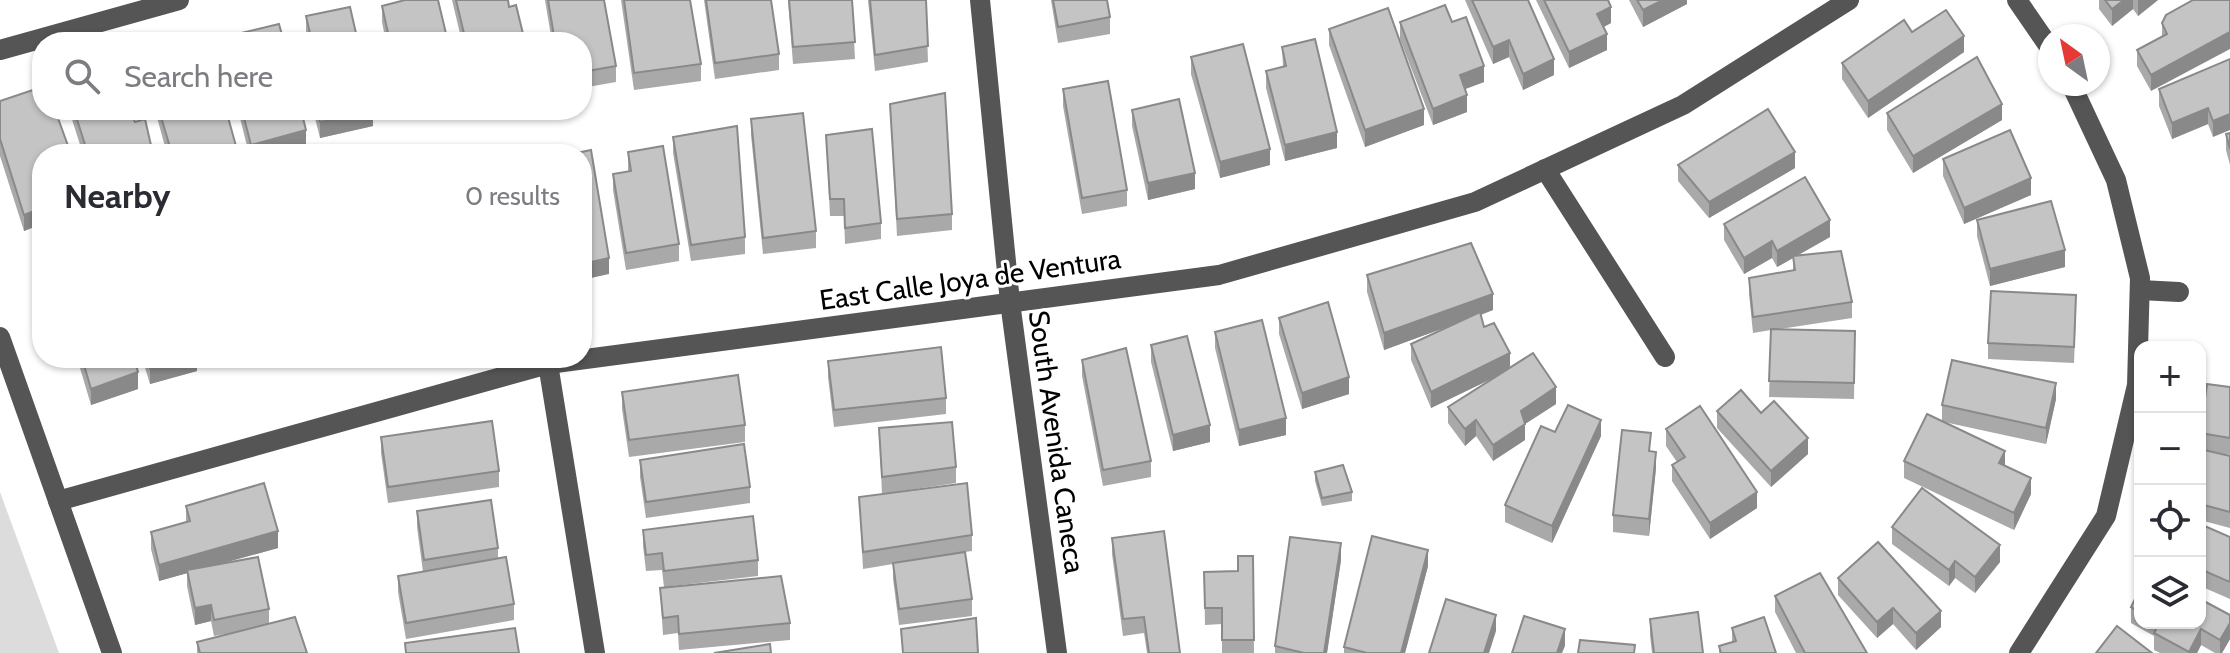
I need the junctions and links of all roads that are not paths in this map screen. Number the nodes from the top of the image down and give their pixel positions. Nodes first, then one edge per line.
1 (179, 0) edge
2 (980, 0) edge
3 (1849, 0) edge
4 (2017, 0) edge
5 (2038, 31) edge
6 (64, 32) edge
7 (32, 41) edge
8 (0, 50) edge
9 (2077, 96) edge
10 (1545, 169) junction
11 (2140, 290) junction
12 (2179, 292) dead end
13 (1010, 302) junction
14 (0, 337) edge
15 (1665, 357) dead end
16 (592, 358) edge
17 (534, 368) edge
18 (549, 368) edge
19 (58, 501) junction
20 (112, 653) edge
21 (595, 653) edge
22 (1057, 653) edge
23 (2019, 653) edge

1 - 6 street
2 - 13 street, South Avenida Caneca
3 - 10 street, East Calle Joya de Ventura
4 - 5 street
7 - 8 street
9 - 11 street
10 - 13 street, East Calle Joya de Ventura
10 - 15 street
11 - 12 street
11 - 23 street
13 - 16 street, East Calle Joya de Ventura
13 - 22 street, South Avenida Caneca
14 - 19 street
17 - 19 street, East Calle Joya de Ventura
18 - 21 street
19 - 20 street

